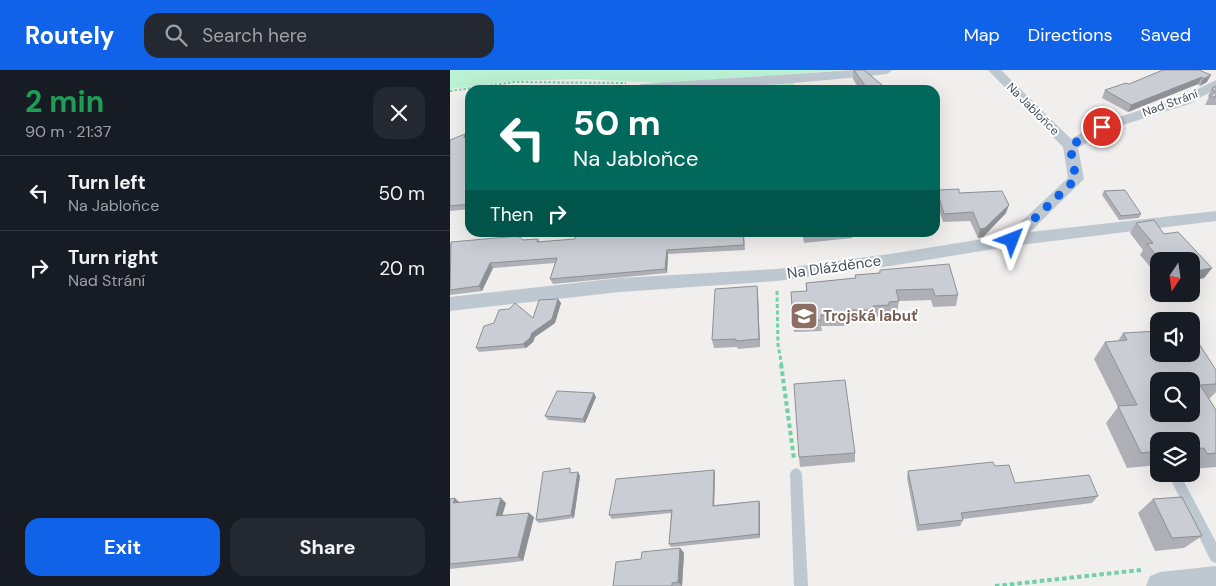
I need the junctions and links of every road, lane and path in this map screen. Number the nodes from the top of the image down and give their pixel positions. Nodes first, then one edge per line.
1 (887, 70) edge
2 (994, 70) edge
3 (629, 84) dead end
4 (1216, 84) edge
5 (499, 85) edge
6 (689, 85) edge
7 (465, 89) edge
8 (450, 91) edge
9 (1070, 146) junction
10 (1216, 216) edge
11 (1012, 240) junction
12 (777, 284) dead end
13 (450, 304) edge
14 (796, 474) joint
15 (1178, 482) edge
16 (1216, 556) edge
17 (1155, 578) edge
18 (1216, 580) edge
19 (801, 586) edge
20 (994, 586) edge

1 - 6 street
2 - 9 street, Na Jabloňce
3 - 5 path
4 - 9 street, Nad Strání
7 - 8 path
9 - 11 street, Na Jabloňce
10 - 11 street, Na Dlážděnce
11 - 13 street, Na Dlážděnce
12 - 14 path
14 - 19 lane
15 - 16 lane
17 - 18 street
17 - 20 path

